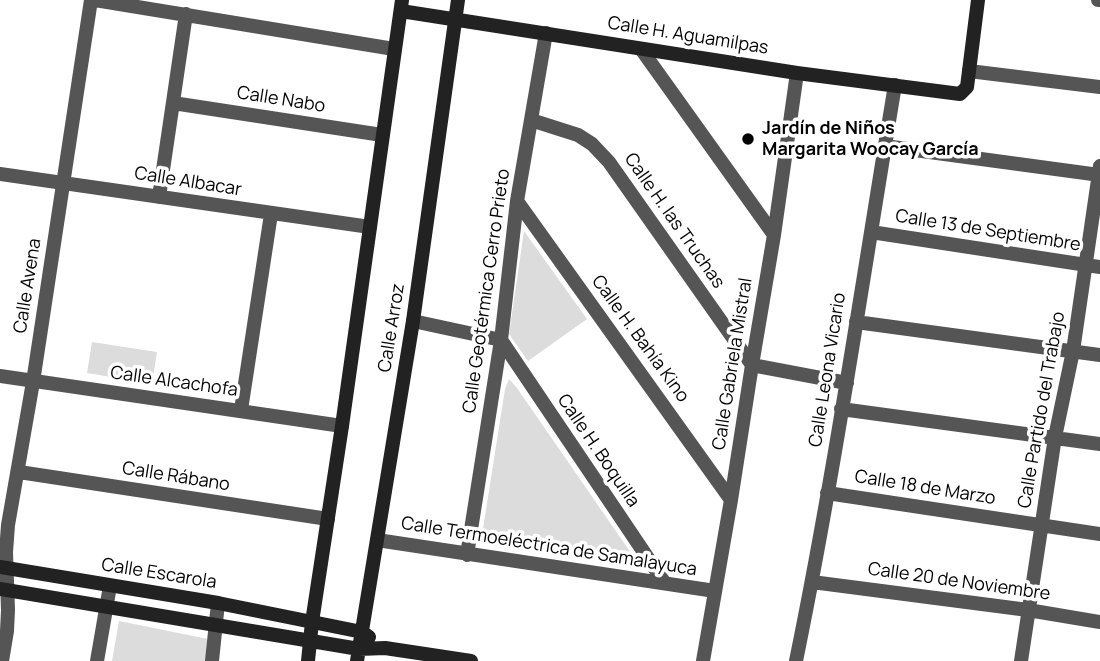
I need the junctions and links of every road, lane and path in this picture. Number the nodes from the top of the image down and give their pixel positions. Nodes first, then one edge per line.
1 (93, 0) edge
2 (458, 0) edge
3 (978, 0) edge
4 (401, 6) edge
5 (186, 14) junction
6 (456, 19) junction
7 (546, 33) junction
8 (394, 49) junction
9 (641, 49) junction
10 (969, 71) junction
11 (797, 73) junction
12 (895, 85) junction
13 (1100, 87) edge
14 (173, 103) junction
15 (531, 120) junction
16 (382, 135) junction
17 (885, 146) junction
18 (1100, 172) edge
19 (0, 174) edge
20 (63, 183) junction
21 (159, 197) junction
22 (517, 201) junction
23 (271, 214) junction
24 (370, 227) junction
25 (871, 232) junction
26 (774, 235) junction
27 (1093, 266) edge
28 (413, 321) junction
29 (856, 322) junction
30 (501, 340) junction
31 (1073, 351) junction
32 (1100, 355) edge
33 (752, 365) junction
34 (0, 376) edge
35 (33, 382) junction
36 (847, 383) junction
37 (841, 409) junction
38 (241, 410) junction
39 (342, 426) junction
40 (1055, 438) junction
41 (1100, 444) edge
42 (19, 472) junction
43 (827, 493) junction
44 (731, 500) junction
45 (328, 519) junction
46 (1042, 525) junction
47 (1100, 534) edge
48 (377, 540) junction
49 (467, 555) junction
50 (4, 567) edge
51 (664, 582) junction
52 (812, 582) junction
53 (110, 586) junction
54 (4, 589) edge
55 (715, 592) junction
56 (218, 603) junction
57 (107, 606) junction
58 (1028, 610) junction
59 (312, 622) junction
60 (1100, 622) edge
61 (216, 625) junction
62 (362, 632) junction
63 (310, 640) junction
64 (385, 648) junction
65 (358, 655) edge
66 (434, 658) edge
67 (2, 661) edge
68 (97, 661) edge
69 (212, 661) edge
70 (308, 661) edge
71 (471, 661) edge
72 (703, 661) edge
73 (796, 661) edge
74 (1021, 661) edge

1 - 5 street
1 - 20 street, Calle Avena
2 - 6 street, Calle Arroz
3 - 10 street
4 - 6 street, Calle H. Aguamilpas
4 - 8 street, Calle Arroz
5 - 8 street
5 - 14 street
6 - 7 street, Calle H. Aguamilpas
6 - 28 street, Calle Arroz
7 - 9 street, Calle H. Aguamilpas
7 - 15 street, Calle Geotérmica Cerro Prieto
8 - 16 street, Calle Arroz
9 - 11 street, Calle H. Aguamilpas
9 - 26 street
10 - 12 street, Calle H. Aguamilpas
10 - 13 street
11 - 12 street, Calle H. Aguamilpas
11 - 26 street, Calle Gabriela Mistral
12 - 17 street, Calle Leona Vicario
14 - 16 street, Calle Nabo
14 - 21 street
15 - 22 street, Calle Geotérmica Cerro Prieto
15 - 33 street, Calle H. las Truchas
16 - 24 street, Calle Arroz
17 - 18 street
17 - 25 street, Calle Leona Vicario
18 - 27 street, Calle Partido del Trabajo
19 - 20 street, Calle Albacar
20 - 21 street, Calle Albacar
20 - 35 street, Calle Avena
21 - 23 street, Calle Albacar
22 - 30 street, Calle Geotérmica Cerro Prieto
22 - 44 street, Calle H. Bahía Kino
23 - 24 street, Calle Albacar
23 - 38 street
24 - 39 street, Calle Arroz
25 - 27 street, Calle 13 de Septiembre
25 - 29 street, Calle Leona Vicario
26 - 33 street, Calle Gabriela Mistral
27 - 31 street, Calle Partido del Trabajo
28 - 30 street
28 - 48 street, Calle Arroz
29 - 31 street
29 - 36 street, Calle Leona Vicario
30 - 49 street, Calle Geotérmica Cerro Prieto
30 - 51 street, Calle H. Boquilla
31 - 32 street
31 - 40 street, Calle Partido del Trabajo
33 - 36 street
33 - 44 street, Calle Gabriela Mistral
34 - 35 street, Calle Alcachofa
35 - 38 street, Calle Alcachofa
35 - 42 street, Calle Avena
36 - 37 street, Calle Leona Vicario
37 - 40 street
37 - 43 street, Calle Leona Vicario
38 - 39 street, Calle Alcachofa
39 - 45 street, Calle Arroz
40 - 41 street
40 - 46 street, Calle Partido del Trabajo
42 - 45 street, Calle Rábano
42 - 50 street, Calle Avena
43 - 46 street, Calle 18 de Marzo
43 - 52 street, Calle Leona Vicario
44 - 55 street, Calle Gabriela Mistral
45 - 59 street, Calle Arroz
46 - 47 street, Calle 18 de Marzo
46 - 58 street, Calle Partido del Trabajo
48 - 49 street, Calle Termoeléctrica de Samalayuca
48 - 62 street, Calle Arroz
49 - 51 street, Calle Termoeléctrica de Samalayuca
50 - 53 street, Calle Escarola
50 - 54 street, Calle Avena
51 - 55 street, Calle Termoeléctrica de Samalayuca
52 - 58 street, Calle 20 de Noviembre
52 - 73 street, Calle Leona Vicario
53 - 56 street, Calle Escarola
53 - 57 street
54 - 57 street
54 - 67 street, Calle Avena
55 - 72 street, Calle Gabriela Mistral
56 - 59 street, Calle Escarola
56 - 61 street
57 - 61 street
57 - 68 street
58 - 60 street, Calle 20 de Noviembre
58 - 74 street, Calle Partido del Trabajo
59 - 62 street, Calle Escarola
59 - 63 street, Calle Arroz
61 - 63 street
61 - 69 street
62 - 64 street
62 - 65 street, Calle Arroz
63 - 65 street
63 - 70 street, Calle Arroz
64 - 65 street
64 - 66 street
66 - 71 street

